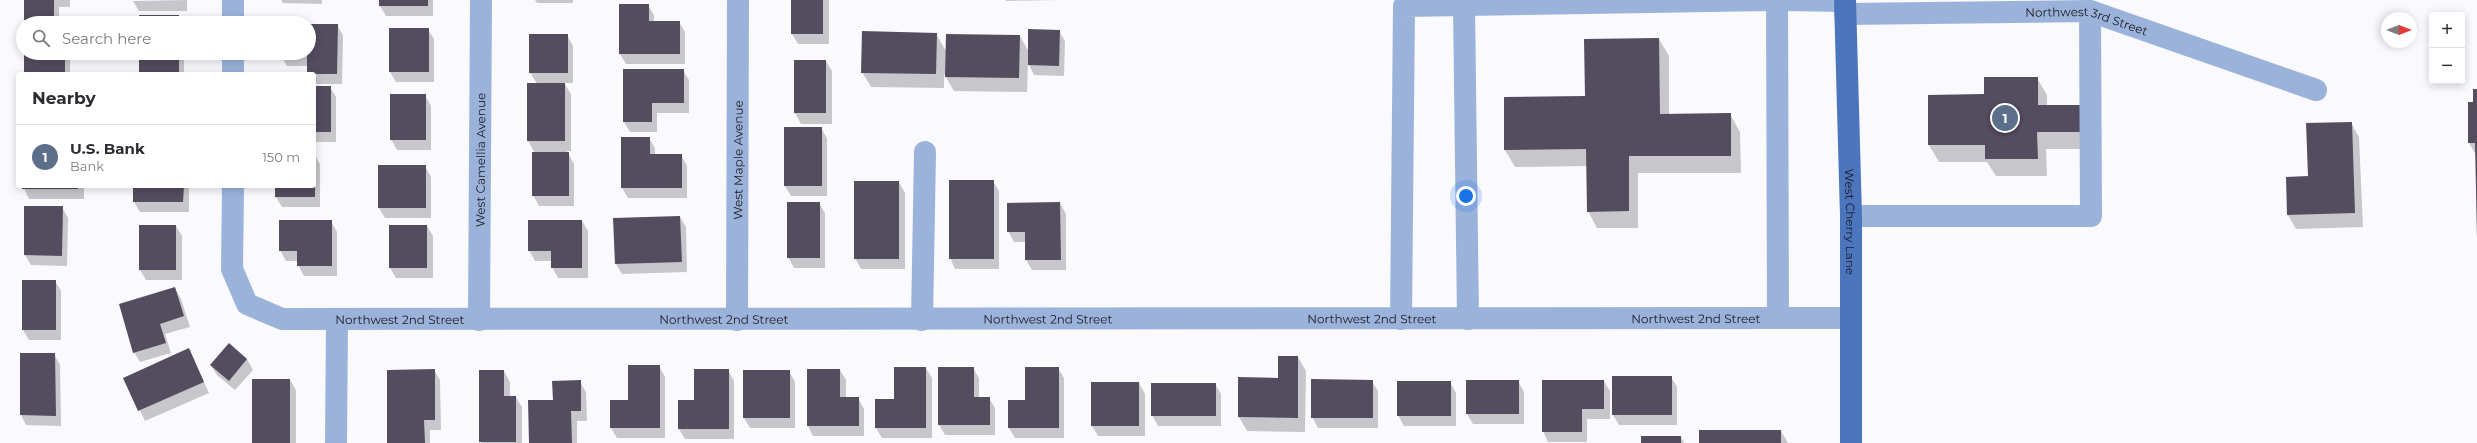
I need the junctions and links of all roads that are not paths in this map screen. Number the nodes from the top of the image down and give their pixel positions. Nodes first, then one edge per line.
1 (233, 0) edge
2 (481, 0) edge
3 (738, 0) edge
4 (1772, 0) edge
5 (1777, 0) edge
6 (1782, 0) edge
7 (1464, 5) junction
8 (1845, 5) edge
9 (2090, 11) junction
10 (233, 16) edge
11 (233, 60) edge
12 (233, 72) edge
13 (2316, 90) dead end
14 (925, 152) dead end
15 (233, 188) edge
16 (1851, 216) junction
17 (1778, 318) junction
18 (1850, 318) junction
19 (1401, 319) junction
20 (1468, 319) junction
21 (337, 320) junction
22 (479, 320) junction
23 (737, 320) junction
24 (922, 320) junction
25 (336, 443) edge
26 (1851, 443) edge

1 - 10 street
2 - 22 street, West Camellia Avenue
3 - 23 street, West Maple Avenue
4 - 7 street
5 - 17 street
6 - 8 street, Northwest 3rd Street
7 - 19 street
7 - 20 street
8 - 9 street, Northwest 3rd Street
8 - 16 main road, West Cherry Lane
9 - 13 street, Northwest 3rd Street
9 - 16 street
11 - 12 street
14 - 24 street
15 - 21 street, Northwest 2nd Street
16 - 18 main road, West Cherry Lane
17 - 18 street, Northwest 2nd Street
17 - 20 street, Northwest 2nd Street
18 - 26 main road, West Cherry Lane
19 - 20 street, Northwest 2nd Street
19 - 24 street, Northwest 2nd Street
21 - 22 street, Northwest 2nd Street
21 - 25 street
22 - 23 street, Northwest 2nd Street
23 - 24 street, Northwest 2nd Street

